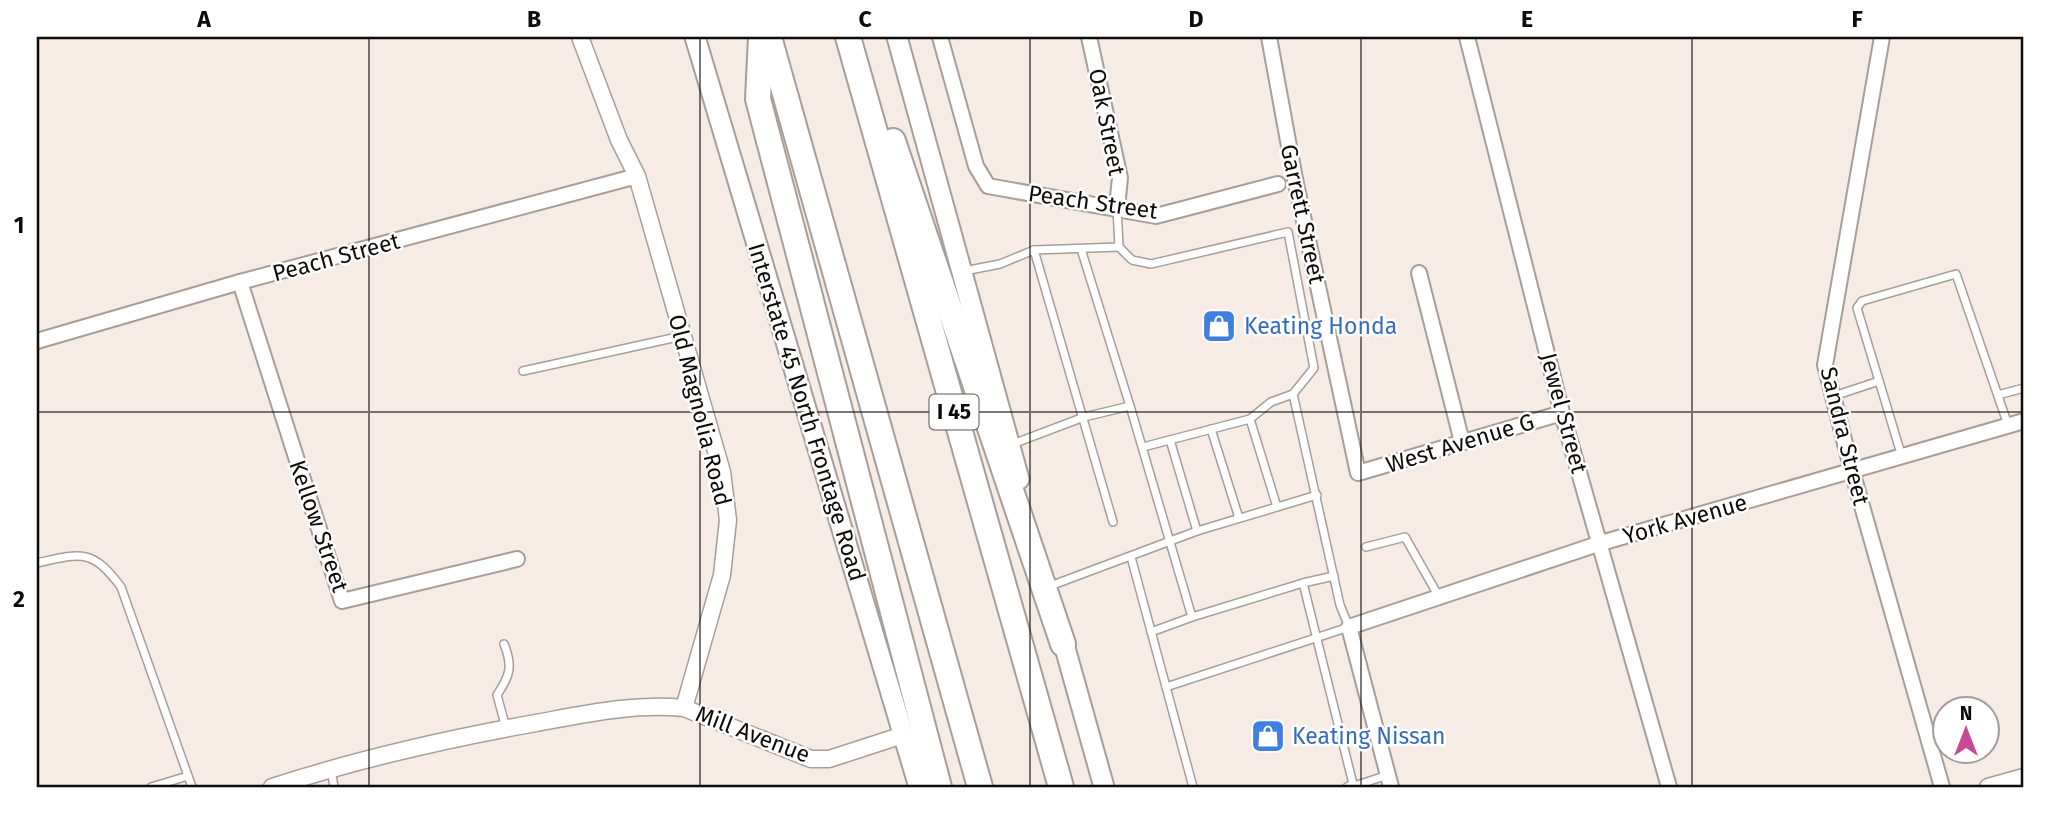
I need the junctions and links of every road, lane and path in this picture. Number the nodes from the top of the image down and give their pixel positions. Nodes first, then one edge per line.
1 (580, 37) edge
2 (695, 37) edge
3 (761, 37) edge
4 (769, 37) edge
5 (848, 37) edge
6 (854, 37) edge
7 (897, 37) edge
8 (940, 37) edge
9 (1089, 37) edge
10 (1269, 37) edge
11 (1467, 37) edge
12 (1882, 37) edge
13 (637, 176) junction
14 (1278, 184) dead end
15 (1117, 207) junction
16 (1119, 247) junction
17 (1081, 248) junction
18 (1034, 250) junction
19 (963, 271) junction
20 (1419, 274) dead end
21 (240, 282) junction
22 (682, 336) junction
23 (37, 341) edge
24 (523, 371) dead end
25 (1880, 381) junction
26 (2024, 387) edge
27 (1293, 394) junction
28 (1998, 395) junction
29 (1833, 396) junction
30 (1130, 406) junction
31 (1562, 413) junction
32 (1084, 417) junction
33 (1250, 419) junction
34 (2024, 421) edge
35 (2008, 426) junction
36 (1211, 429) junction
37 (1170, 440) junction
38 (1462, 442) junction
39 (1009, 445) junction
40 (1143, 447) junction
41 (1902, 457) junction
42 (1852, 471) junction
43 (1357, 473) joint
44 (1317, 495) junction
45 (1277, 507) junction
46 (1240, 518) junction
47 (1113, 522) dead end
48 (1197, 531) junction
49 (1172, 541) junction
50 (1601, 543) junction
51 (1366, 547) dead end
52 (1131, 557) junction
53 (517, 559) dead end
54 (37, 563) edge
55 (1334, 576) junction
56 (1303, 583) junction
57 (1050, 586) junction
58 (1439, 597) junction
59 (1192, 617) junction
60 (1349, 627) junction
61 (1151, 632) junction
62 (1317, 637) junction
63 (504, 644) dead end
64 (1063, 644) junction
65 (1166, 687) junction
66 (684, 708) junction
67 (506, 729) junction
68 (903, 736) junction
69 (331, 768) junction
70 (188, 776) junction
71 (2024, 777) edge
72 (1389, 781) edge
73 (1351, 786) edge
74 (151, 787) edge
75 (192, 787) edge
76 (272, 787) edge
77 (334, 787) edge
78 (919, 787) edge
79 (939, 787) edge
80 (980, 787) edge
81 (1060, 787) edge
82 (1104, 787) edge
83 (1193, 787) edge
84 (1669, 787) edge
85 (1942, 787) edge
86 (1988, 787) edge

1 - 13 street, Old Magnolia Road
2 - 68 main road, Interstate 45 North Frontage Road
3 - 79 highway
4 - 80 highway
5 - 81 highway, I 45
6 - 64 highway
7 - 19 main road
8 - 15 street, Peach Street
9 - 15 street, Oak Street
10 - 43 street, Garrett Street
11 - 31 street, Jewel Street
12 - 29 street, Sandra Street
13 - 21 street, Peach Street
13 - 22 street, Old Magnolia Road
14 - 15 street, Peach Street
15 - 16 lane
16 - 17 lane
16 - 27 lane
17 - 18 lane
17 - 30 lane
18 - 19 lane
18 - 32 lane
19 - 39 main road
20 - 38 street
21 - 23 street, Peach Street
21 - 53 street, Kellow Street
22 - 24 lane
22 - 66 street, Old Magnolia Road
25 - 28 lane
25 - 29 lane
25 - 41 lane
26 - 28 lane
27 - 33 lane
27 - 44 lane
28 - 35 lane
29 - 42 street, Sandra Street
30 - 32 lane
30 - 40 lane
31 - 38 street, West Avenue G
31 - 50 street, Jewel Street
32 - 39 lane
32 - 47 lane
33 - 36 lane
33 - 45 lane
34 - 35 street, York Avenue
35 - 41 street, York Avenue
36 - 37 lane
36 - 46 lane
37 - 40 lane
37 - 48 lane
38 - 43 street, West Avenue G
39 - 57 main road
40 - 49 lane
41 - 42 street, York Avenue
42 - 50 street, York Avenue
42 - 85 street, Sandra Street
44 - 45 lane
44 - 55 lane
45 - 46 lane
46 - 48 lane
48 - 49 lane
49 - 52 lane
49 - 59 lane
50 - 58 street, York Avenue
50 - 84 street, Jewel Street
51 - 58 lane
52 - 57 lane
52 - 61 lane
54 - 70 lane
55 - 56 lane
55 - 60 lane
56 - 59 lane
56 - 62 lane
57 - 64 main road
58 - 60 street, York Avenue
59 - 61 lane
60 - 62 lane
60 - 72 street
61 - 65 lane
62 - 65 lane
62 - 73 lane
63 - 67 lane
64 - 82 main road
65 - 83 lane
66 - 67 street
66 - 68 street, Mill Avenue
67 - 69 street
68 - 78 main road, Interstate 45 North Frontage Road
69 - 76 street
69 - 77 lane
70 - 74 lane
70 - 75 lane
71 - 86 street
72 - 73 lane

